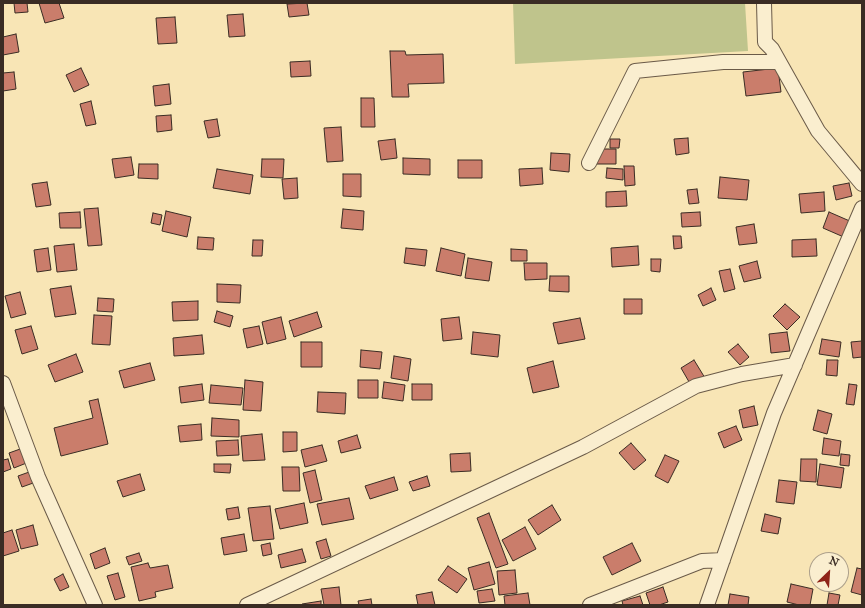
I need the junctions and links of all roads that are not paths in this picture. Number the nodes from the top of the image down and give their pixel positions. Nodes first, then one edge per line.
1 (764, 3) edge
2 (779, 62) junction
3 (588, 163) dead end
4 (862, 184) edge
5 (862, 208) edge
6 (795, 365) junction
7 (3, 383) edge
8 (723, 560) junction
9 (95, 605) edge
10 (247, 605) edge
11 (590, 605) edge
12 (708, 605) edge

1 - 2 street
2 - 3 street
2 - 4 street
5 - 6 street
6 - 8 street
6 - 10 street
7 - 9 street
8 - 11 street
8 - 12 street

